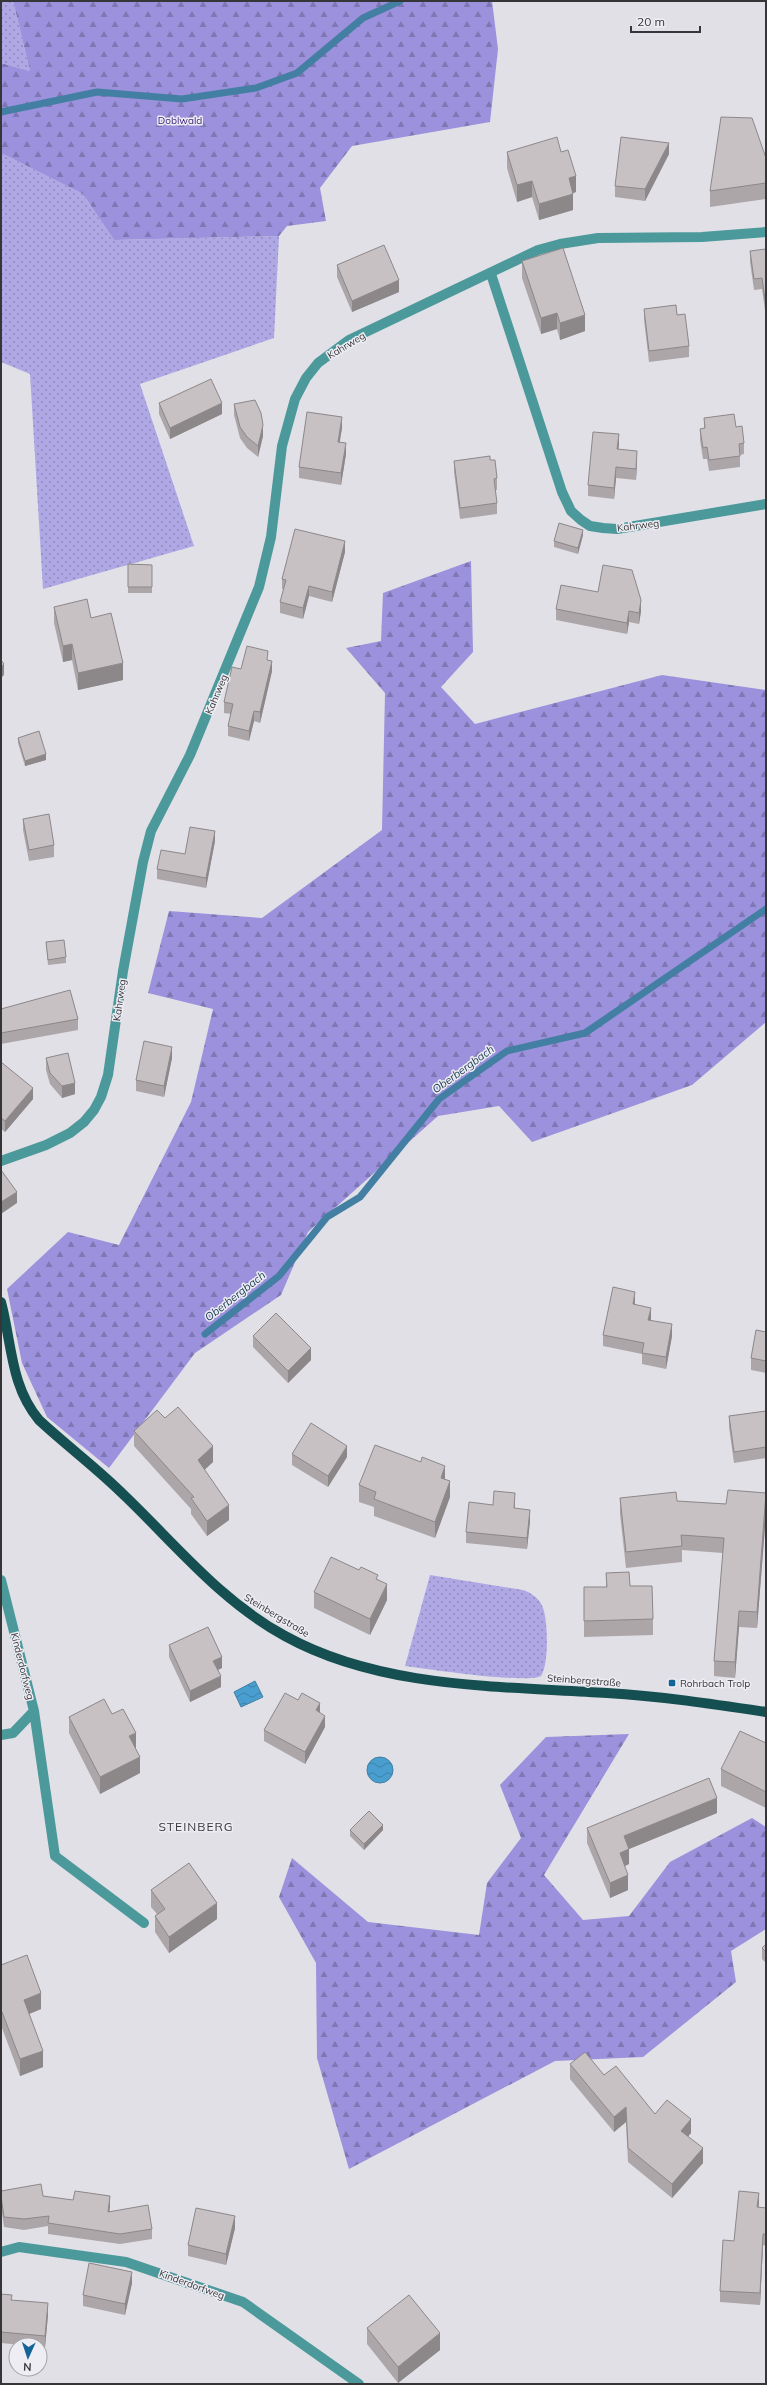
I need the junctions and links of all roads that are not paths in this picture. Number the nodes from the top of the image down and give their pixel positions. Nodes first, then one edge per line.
1 (766, 232) edge
2 (491, 274) junction
3 (766, 504) edge
4 (1, 1161) edge
5 (1, 1302) edge
6 (1, 1580) edge
7 (34, 1711) junction
8 (766, 1712) edge
9 (1, 1735) edge
10 (144, 1923) dead end
11 (1, 2252) edge
12 (359, 2384) edge

1 - 2 street, Kahrweg
2 - 3 street, Kahrweg
2 - 4 street, Kahrweg
5 - 8 main road, Steinbergstraße
6 - 7 street, Kinderdorfweg
7 - 9 street, Kinderdorfweg
7 - 10 street
11 - 12 street, Kinderdorfweg

